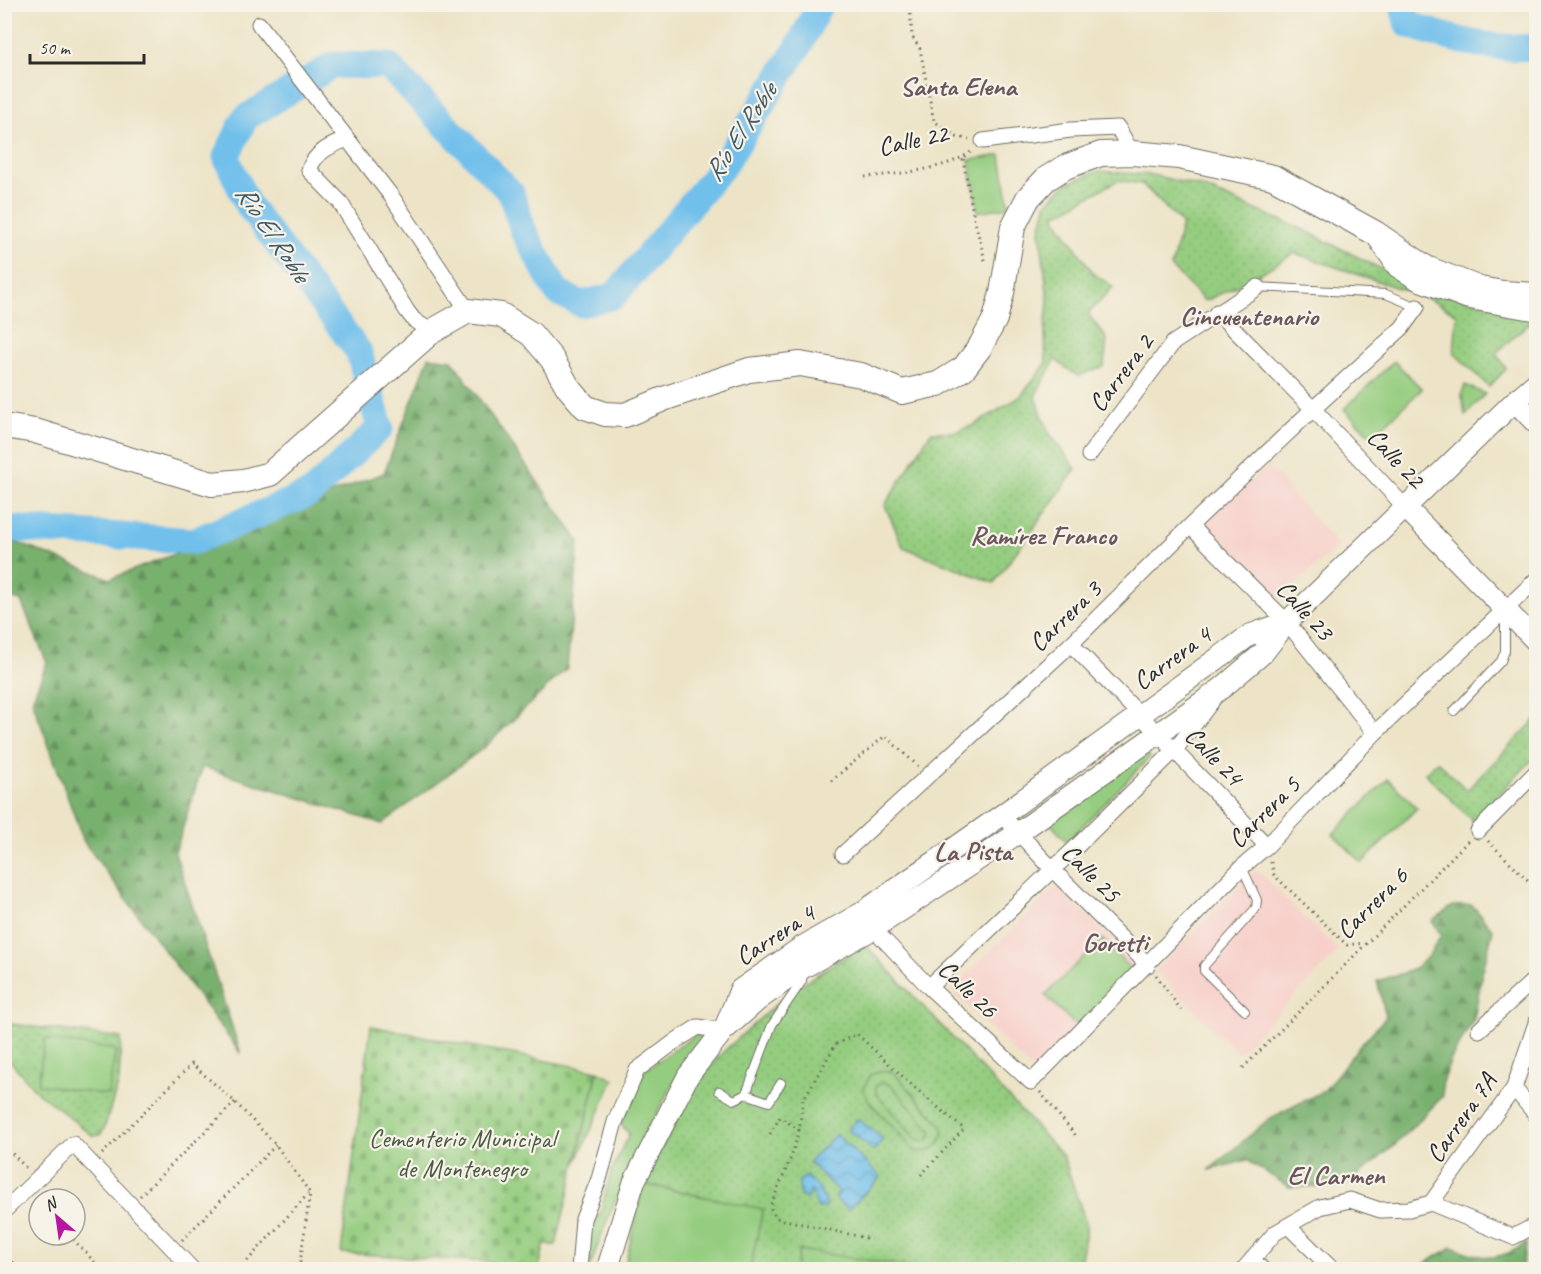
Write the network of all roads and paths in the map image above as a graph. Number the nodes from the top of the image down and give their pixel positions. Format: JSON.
{"nodes":[{"id":1,"x":910,"y":8,"type":"dead end"},
{"id":2,"x":259,"y":24,"type":"dead end"},
{"id":3,"x":347,"y":139,"type":"junction"},
{"id":4,"x":983,"y":141,"type":"junction"},
{"id":5,"x":1132,"y":153,"type":"junction"},
{"id":6,"x":963,"y":159,"type":"junction"},
{"id":7,"x":865,"y":177,"type":"dead end"},
{"id":8,"x":1375,"y":233,"type":"junction"},
{"id":9,"x":988,"y":268,"type":"dead end"},
{"id":10,"x":1258,"y":286,"type":"joint"},
{"id":11,"x":1536,"y":295,"type":"edge"},
{"id":12,"x":1417,"y":307,"type":"joint"},
{"id":13,"x":1536,"y":310,"type":"edge"},
{"id":14,"x":468,"y":311,"type":"junction"},
{"id":15,"x":1217,"y":312,"type":"junction"},
{"id":16,"x":431,"y":332,"type":"junction"},
{"id":17,"x":1536,"y":383,"type":"edge"},
{"id":18,"x":1515,"y":401,"type":"junction"},
{"id":19,"x":1313,"y":409,"type":"junction"},
{"id":20,"x":1536,"y":423,"type":"edge"},
{"id":21,"x":4,"y":426,"type":"edge"},
{"id":22,"x":1089,"y":455,"type":"dead end"},
{"id":23,"x":1406,"y":508,"type":"junction"},
{"id":24,"x":1190,"y":526,"type":"junction"},
{"id":25,"x":1536,"y":580,"type":"edge"},
{"id":26,"x":1505,"y":611,"type":"junction"},
{"id":27,"x":1287,"y":622,"type":"junction"},
{"id":28,"x":1536,"y":641,"type":"edge"},
{"id":29,"x":1071,"y":644,"type":"junction"},
{"id":30,"x":1222,"y":688,"type":"junction"},
{"id":31,"x":1454,"y":711,"type":"dead end"},
{"id":32,"x":1140,"y":715,"type":"junction"},
{"id":33,"x":1159,"y":733,"type":"junction"},
{"id":34,"x":1375,"y":733,"type":"junction"},
{"id":35,"x":1175,"y":750,"type":"junction"},
{"id":36,"x":1536,"y":772,"type":"edge"},
{"id":37,"x":928,"y":776,"type":"junction"},
{"id":38,"x":831,"y":781,"type":"dead end"},
{"id":39,"x":1002,"y":814,"type":"junction"},
{"id":40,"x":1478,"y":831,"type":"junction"},
{"id":41,"x":1018,"y":833,"type":"junction"},
{"id":42,"x":1267,"y":846,"type":"junction"},
{"id":43,"x":843,"y":854,"type":"dead end"},
{"id":44,"x":1242,"y":867,"type":"junction"},
{"id":45,"x":1053,"y":870,"type":"junction"},
{"id":46,"x":1536,"y":888,"type":"edge"},
{"id":47,"x":866,"y":921,"type":"junction"},
{"id":48,"x":1366,"y":942,"type":"junction"},
{"id":49,"x":1148,"y":964,"type":"junction"},
{"id":50,"x":804,"y":967,"type":"junction"},
{"id":51,"x":1536,"y":978,"type":"edge"},
{"id":52,"x":929,"y":987,"type":"junction"},
{"id":53,"x":1181,"y":1010,"type":"dead end"},
{"id":54,"x":1245,"y":1011,"type":"dead end"},
{"id":55,"x":1536,"y":1023,"type":"edge"},
{"id":56,"x":1479,"y":1030,"type":"dead end"},
{"id":57,"x":723,"y":1031,"type":"junction"},
{"id":58,"x":1243,"y":1068,"type":"dead end"},
{"id":59,"x":781,"y":1083,"type":"dead end"},
{"id":60,"x":1031,"y":1083,"type":"junction"},
{"id":61,"x":1514,"y":1088,"type":"junction"},
{"id":62,"x":917,"y":1090,"type":"junction"},
{"id":63,"x":719,"y":1091,"type":"dead end"},
{"id":64,"x":746,"y":1094,"type":"junction"},
{"id":65,"x":913,"y":1094,"type":"dead end"},
{"id":66,"x":235,"y":1102,"type":"junction"},
{"id":67,"x":1536,"y":1115,"type":"edge"},
{"id":68,"x":799,"y":1130,"type":"junction"},
{"id":69,"x":770,"y":1134,"type":"dead end"},
{"id":70,"x":1077,"y":1137,"type":"dead end"},
{"id":71,"x":4,"y":1144,"type":"edge"},
{"id":72,"x":276,"y":1146,"type":"junction"},
{"id":73,"x":92,"y":1164,"type":"junction"},
{"id":74,"x":921,"y":1175,"type":"dead end"},
{"id":75,"x":37,"y":1179,"type":"junction"},
{"id":76,"x":310,"y":1193,"type":"junction"},
{"id":77,"x":1431,"y":1203,"type":"junction"},
{"id":78,"x":131,"y":1205,"type":"junction"},
{"id":79,"x":4,"y":1211,"type":"edge"},
{"id":80,"x":1536,"y":1225,"type":"edge"},
{"id":81,"x":1288,"y":1226,"type":"junction"},
{"id":82,"x":871,"y":1239,"type":"dead end"},
{"id":83,"x":81,"y":1247,"type":"edge"},
{"id":84,"x":173,"y":1248,"type":"junction"},
{"id":85,"x":4,"y":1253,"type":"edge"},
{"id":86,"x":1253,"y":1266,"type":"edge"},
{"id":87,"x":21,"y":1269,"type":"edge"},
{"id":88,"x":102,"y":1269,"type":"edge"},
{"id":89,"x":193,"y":1269,"type":"edge"},
{"id":90,"x":239,"y":1269,"type":"edge"},
{"id":91,"x":298,"y":1269,"type":"edge"},
{"id":92,"x":579,"y":1269,"type":"edge"},
{"id":93,"x":607,"y":1269,"type":"edge"},
{"id":94,"x":1333,"y":1269,"type":"edge"}],
"edges":[{"from":1,"to":4,"type":"path"},
{"from":2,"to":3,"type":"street"},
{"from":3,"to":14,"type":"street"},
{"from":3,"to":16,"type":"street"},
{"from":4,"to":5,"type":"street","name":"Calle 22"},
{"from":4,"to":6,"type":"path","name":"Calle 22"},
{"from":5,"to":8,"type":"main road"},
{"from":5,"to":14,"type":"main road"},
{"from":6,"to":7,"type":"path","name":"Calle 22"},
{"from":6,"to":9,"type":"path"},
{"from":8,"to":11,"type":"main road"},
{"from":8,"to":13,"type":"main road"},
{"from":10,"to":12,"type":"lane"},
{"from":10,"to":15,"type":"street","name":"Carrera 2"},
{"from":12,"to":19,"type":"street","name":"Carrera 3"},
{"from":14,"to":16,"type":"main road"},
{"from":15,"to":19,"type":"street","name":"Calle 22"},
{"from":15,"to":22,"type":"street","name":"Carrera 2"},
{"from":16,"to":21,"type":"main road"},
{"from":17,"to":18,"type":"main road","name":"Carrera 4"},
{"from":18,"to":20,"type":"main road"},
{"from":18,"to":23,"type":"main road","name":"Carrera 4"},
{"from":19,"to":23,"type":"street","name":"Calle 22"},
{"from":19,"to":24,"type":"street","name":"Carrera 3"},
{"from":23,"to":26,"type":"main road","name":"Calle 22"},
{"from":23,"to":27,"type":"main road","name":"Carrera 4"},
{"from":24,"to":27,"type":"street","name":"Calle 23"},
{"from":24,"to":29,"type":"street","name":"Carrera 3"},
{"from":25,"to":26,"type":"street","name":"Carrera 5"},
{"from":26,"to":28,"type":"main road","name":"Calle 22"},
{"from":26,"to":31,"type":"lane"},
{"from":26,"to":34,"type":"street","name":"Carrera 5"},
{"from":27,"to":30,"type":"main road","name":"Carrera 4"},
{"from":27,"to":32,"type":"main road","name":"Carrera 4"},
{"from":27,"to":34,"type":"street","name":"Calle 23"},
{"from":29,"to":32,"type":"street","name":"Calle 24"},
{"from":29,"to":37,"type":"street","name":"Carrera 3"},
{"from":30,"to":33,"type":"main road","name":"Carrera 4"},
{"from":30,"to":35,"type":"street","name":"Carrera 4"},
{"from":32,"to":33,"type":"street","name":"Calle 24"},
{"from":32,"to":39,"type":"main road","name":"Carrera 4"},
{"from":33,"to":35,"type":"street","name":"Calle 24"},
{"from":33,"to":41,"type":"main road","name":"Carrera 4"},
{"from":34,"to":42,"type":"street","name":"Carrera 5"},
{"from":35,"to":42,"type":"street","name":"Calle 24"},
{"from":35,"to":45,"type":"street","name":"Carrera 4"},
{"from":36,"to":40,"type":"street"},
{"from":37,"to":38,"type":"path"},
{"from":37,"to":43,"type":"street","name":"Carrera 3"},
{"from":39,"to":41,"type":"street","name":"Calle 25"},
{"from":39,"to":47,"type":"main road","name":"Carrera 4"},
{"from":40,"to":46,"type":"path"},
{"from":40,"to":48,"type":"path","name":"Carrera 6"},
{"from":41,"to":45,"type":"street","name":"Calle 25"},
{"from":41,"to":47,"type":"main road","name":"Carrera 4"},
{"from":42,"to":44,"type":"street","name":"Carrera 5"},
{"from":42,"to":48,"type":"path"},
{"from":44,"to":49,"type":"street","name":"Carrera 5"},
{"from":44,"to":54,"type":"lane"},
{"from":45,"to":49,"type":"street","name":"Calle 25"},
{"from":45,"to":52,"type":"street","name":"Carrera 4"},
{"from":47,"to":50,"type":"main road","name":"Carrera 4"},
{"from":47,"to":52,"type":"street","name":"Calle 26"},
{"from":47,"to":57,"type":"main road","name":"Carrera 4"},
{"from":48,"to":58,"type":"path","name":"Carrera 6"},
{"from":49,"to":53,"type":"path"},
{"from":49,"to":60,"type":"street","name":"Carrera 5"},
{"from":50,"to":57,"type":"main road","name":"Carrera 4"},
{"from":50,"to":64,"type":"lane"},
{"from":51,"to":56,"type":"street"},
{"from":52,"to":60,"type":"street","name":"Calle 26"},
{"from":55,"to":61,"type":"street","name":"Carrera 7A"},
{"from":57,"to":92,"type":"street"},
{"from":57,"to":93,"type":"main road"},
{"from":59,"to":64,"type":"lane"},
{"from":60,"to":70,"type":"path"},
{"from":61,"to":67,"type":"street"},
{"from":61,"to":77,"type":"street","name":"Carrera 7A"},
{"from":62,"to":65,"type":"path"},
{"from":62,"to":68,"type":"path"},
{"from":62,"to":74,"type":"path"},
{"from":63,"to":64,"type":"lane"},
{"from":66,"to":72,"type":"path"},
{"from":66,"to":73,"type":"path"},
{"from":66,"to":78,"type":"path"},
{"from":68,"to":69,"type":"path"},
{"from":68,"to":82,"type":"path"},
{"from":71,"to":75,"type":"path"},
{"from":72,"to":76,"type":"path"},
{"from":72,"to":84,"type":"path"},
{"from":73,"to":75,"type":"street"},
{"from":73,"to":78,"type":"street"},
{"from":75,"to":79,"type":"street"},
{"from":76,"to":90,"type":"path"},
{"from":76,"to":91,"type":"path"},
{"from":77,"to":80,"type":"street"},
{"from":77,"to":81,"type":"street"},
{"from":78,"to":84,"type":"street"},
{"from":81,"to":86,"type":"street"},
{"from":81,"to":94,"type":"street"},
{"from":83,"to":88,"type":"path"},
{"from":84,"to":89,"type":"street"},
{"from":85,"to":87,"type":"path"}]}
